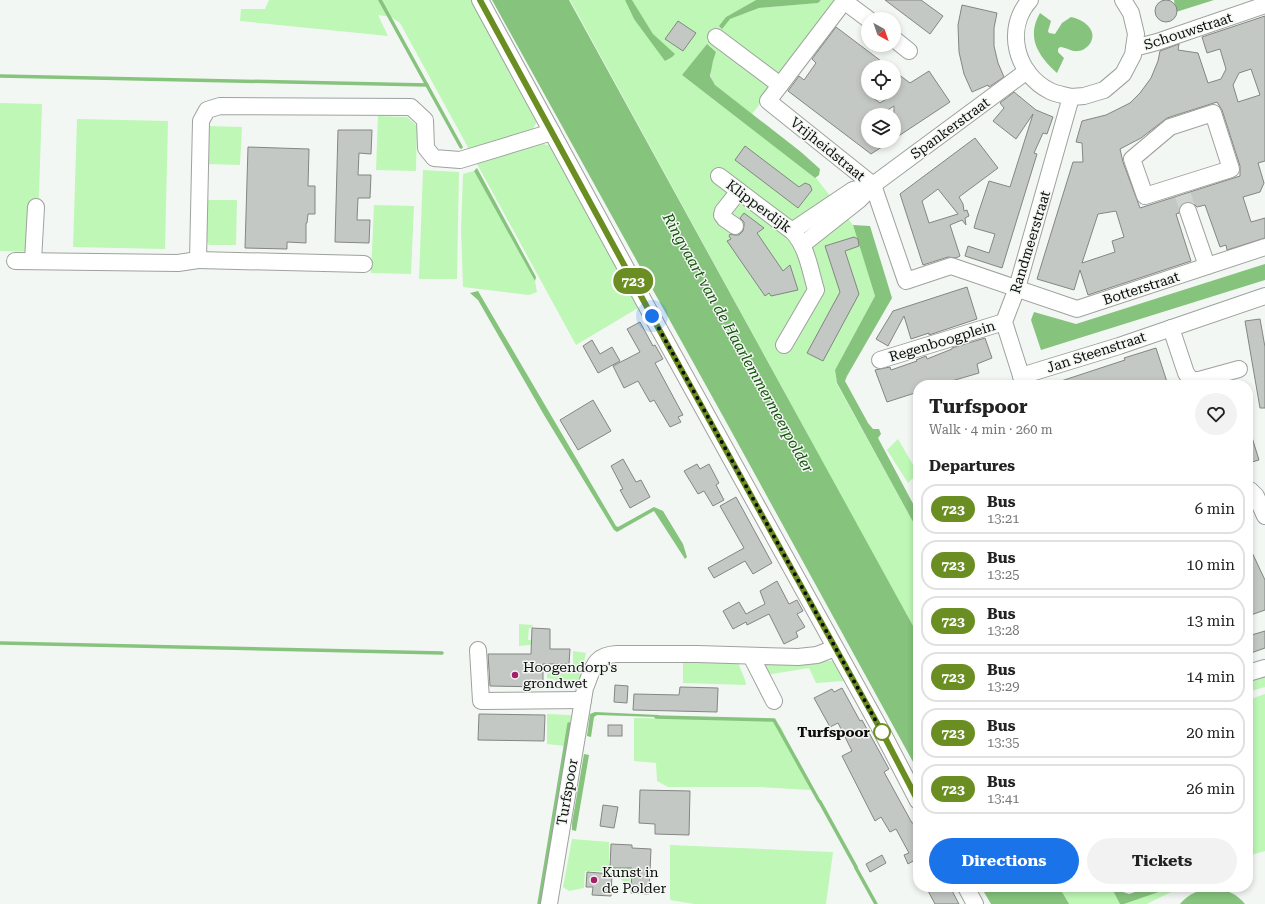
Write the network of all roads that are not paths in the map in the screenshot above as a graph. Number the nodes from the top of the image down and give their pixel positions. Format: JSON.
{"nodes":[{"id":1,"x":480,"y":0,"type":"edge"},
{"id":2,"x":844,"y":0,"type":"edge"},
{"id":3,"x":1030,"y":0,"type":"edge"},
{"id":4,"x":1123,"y":0,"type":"edge"},
{"id":5,"x":1265,"y":5,"type":"edge"},
{"id":6,"x":861,"y":13,"type":"edge"},
{"id":7,"x":716,"y":38,"type":"dead end"},
{"id":8,"x":901,"y":45,"type":"edge"},
{"id":9,"x":1134,"y":48,"type":"junction"},
{"id":10,"x":909,"y":51,"type":"dead end"},
{"id":11,"x":1027,"y":71,"type":"junction"},
{"id":12,"x":780,"y":85,"type":"junction"},
{"id":13,"x":1071,"y":97,"type":"junction"},
{"id":14,"x":552,"y":132,"type":"junction"},
{"id":15,"x":719,"y":176,"type":"dead end"},
{"id":16,"x":872,"y":185,"type":"junction"},
{"id":17,"x":1181,"y":190,"type":"joint"},
{"id":18,"x":739,"y":191,"type":"junction"},
{"id":19,"x":36,"y":206,"type":"dead end"},
{"id":20,"x":1188,"y":211,"type":"tunnel mouth"},
{"id":21,"x":735,"y":226,"type":"dead end"},
{"id":22,"x":792,"y":231,"type":"junction"},
{"id":23,"x":802,"y":245,"type":"junction"},
{"id":24,"x":1265,"y":247,"type":"edge"},
{"id":25,"x":198,"y":260,"type":"junction"},
{"id":26,"x":15,"y":261,"type":"dead end"},
{"id":27,"x":34,"y":261,"type":"junction"},
{"id":28,"x":364,"y":264,"type":"dead end"},
{"id":29,"x":1207,"y":266,"type":"junction"},
{"id":30,"x":1017,"y":288,"type":"junction"},
{"id":31,"x":1265,"y":296,"type":"edge"},
{"id":32,"x":1004,"y":322,"type":"junction"},
{"id":33,"x":1171,"y":328,"type":"junction"},
{"id":34,"x":784,"y":345,"type":"dead end"},
{"id":35,"x":880,"y":360,"type":"dead end"},
{"id":36,"x":1239,"y":369,"type":"dead end"},
{"id":37,"x":1022,"y":380,"type":"edge"},
{"id":38,"x":1025,"y":380,"type":"edge"},
{"id":39,"x":1253,"y":493,"type":"edge"},
{"id":40,"x":1265,"y":516,"type":"edge"},
{"id":41,"x":835,"y":648,"type":"junction"},
{"id":42,"x":478,"y":650,"type":"dead end"},
{"id":43,"x":751,"y":656,"type":"junction"},
{"id":44,"x":1265,"y":668,"type":"edge"},
{"id":45,"x":1253,"y":672,"type":"edge"},
{"id":46,"x":583,"y":700,"type":"junction"},
{"id":47,"x":774,"y":701,"type":"dead end"},
{"id":48,"x":913,"y":791,"type":"edge"},
{"id":49,"x":969,"y":892,"type":"edge"},
{"id":50,"x":549,"y":904,"type":"edge"},
{"id":51,"x":975,"y":904,"type":"edge"}],
"edges":[{"from":1,"to":14,"type":"street"},
{"from":2,"to":6,"type":"street"},
{"from":2,"to":12,"type":"street","name":"Vrijheidstraat"},
{"from":3,"to":11,"type":"street"},
{"from":4,"to":9,"type":"street"},
{"from":5,"to":9,"type":"street","name":"Schouwstraat"},
{"from":7,"to":12,"type":"street"},
{"from":8,"to":10,"type":"street"},
{"from":9,"to":13,"type":"street"},
{"from":11,"to":13,"type":"street"},
{"from":11,"to":16,"type":"street","name":"Spankerstraat"},
{"from":12,"to":16,"type":"street","name":"Vrijheidstraat"},
{"from":13,"to":30,"type":"street","name":"Randmeerstraat"},
{"from":14,"to":25,"type":"street"},
{"from":14,"to":41,"type":"street"},
{"from":15,"to":18,"type":"street","name":"Klipperdijk"},
{"from":16,"to":22,"type":"street","name":"Spankerstraat"},
{"from":16,"to":23,"type":"street","name":"Spankerstraat"},
{"from":16,"to":30,"type":"street","name":"Vrijheidstraat"},
{"from":17,"to":17,"type":"street"},
{"from":18,"to":21,"type":"street"},
{"from":18,"to":22,"type":"street","name":"Klipperdijk"},
{"from":19,"to":27,"type":"street"},
{"from":20,"to":29,"type":"street"},
{"from":22,"to":23,"type":"street","name":"Klipperdijk"},
{"from":23,"to":34,"type":"street","name":"Klipperdijk"},
{"from":24,"to":29,"type":"street","name":"Botterstraat"},
{"from":25,"to":27,"type":"street"},
{"from":25,"to":28,"type":"street"},
{"from":26,"to":27,"type":"street"},
{"from":29,"to":30,"type":"street","name":"Botterstraat"},
{"from":30,"to":32,"type":"street","name":"Randmeerstraat"},
{"from":31,"to":33,"type":"street","name":"Jan Steenstraat"},
{"from":32,"to":35,"type":"street","name":"Regenboogplein"},
{"from":32,"to":37,"type":"street"},
{"from":33,"to":36,"type":"street"},
{"from":33,"to":38,"type":"street","name":"Jan Steenstraat"},
{"from":39,"to":40,"type":"street"},
{"from":41,"to":43,"type":"street","name":"Turfspoor"},
{"from":41,"to":48,"type":"street"},
{"from":42,"to":46,"type":"street"},
{"from":43,"to":46,"type":"street","name":"Turfspoor"},
{"from":43,"to":47,"type":"street"},
{"from":44,"to":45,"type":"street"},
{"from":46,"to":50,"type":"street","name":"Turfspoor"},
{"from":49,"to":51,"type":"street"}]}
